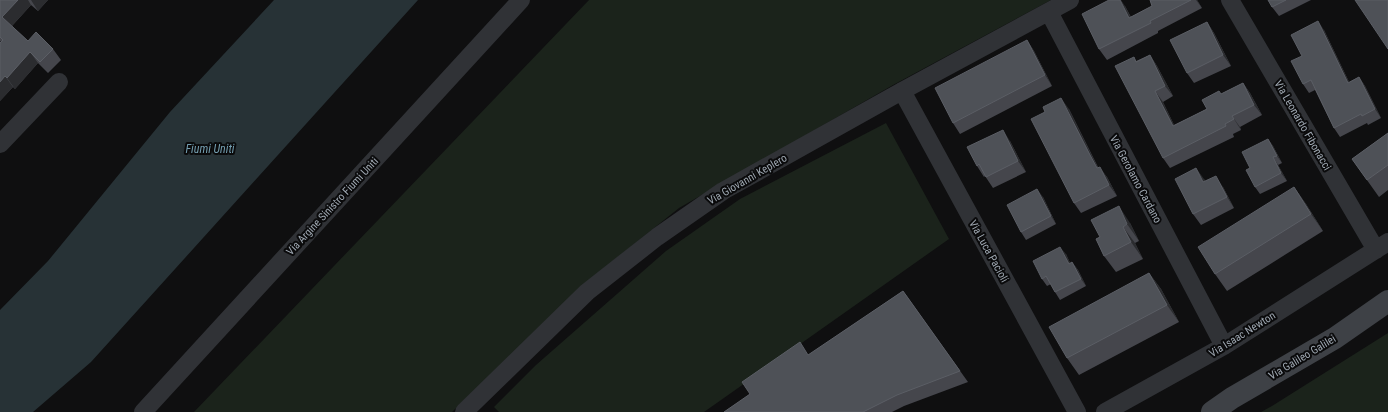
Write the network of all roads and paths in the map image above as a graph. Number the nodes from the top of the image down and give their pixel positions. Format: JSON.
{"nodes":[{"id":1,"x":521,"y":0,"type":"edge"},
{"id":2,"x":1070,"y":0,"type":"edge"},
{"id":3,"x":1230,"y":0,"type":"edge"},
{"id":4,"x":1049,"y":12,"type":"junction"},
{"id":5,"x":59,"y":82,"type":"dead end"},
{"id":6,"x":902,"y":91,"type":"junction"},
{"id":7,"x":0,"y":144,"type":"edge"},
{"id":8,"x":1382,"y":246,"type":"edge"},
{"id":9,"x":1388,"y":301,"type":"edge"},
{"id":10,"x":1224,"y":346,"type":"junction"},
{"id":11,"x":1207,"y":411,"type":"edge"},
{"id":12,"x":143,"y":412,"type":"edge"},
{"id":13,"x":464,"y":412,"type":"edge"},
{"id":14,"x":1077,"y":412,"type":"edge"},
{"id":15,"x":1105,"y":412,"type":"edge"}],
"edges":[{"from":1,"to":12,"type":"street","name":"Via Argine Sinistro Fiumi Uniti"},
{"from":2,"to":4,"type":"street","name":"Via Giovanni Keplero"},
{"from":3,"to":8,"type":"street","name":"Via Leonardo Fibonacci"},
{"from":4,"to":6,"type":"street","name":"Via Giovanni Keplero"},
{"from":4,"to":10,"type":"street","name":"Via Gerolamo Cardano"},
{"from":5,"to":7,"type":"street"},
{"from":6,"to":13,"type":"street","name":"Via Giovanni Keplero"},
{"from":6,"to":14,"type":"street","name":"Via Luca Pacioli"},
{"from":8,"to":10,"type":"street","name":"Via Isaac Newton"},
{"from":9,"to":11,"type":"main road","name":"Via Galileo Galilei"},
{"from":10,"to":15,"type":"street","name":"Via Isaac Newton"}]}
